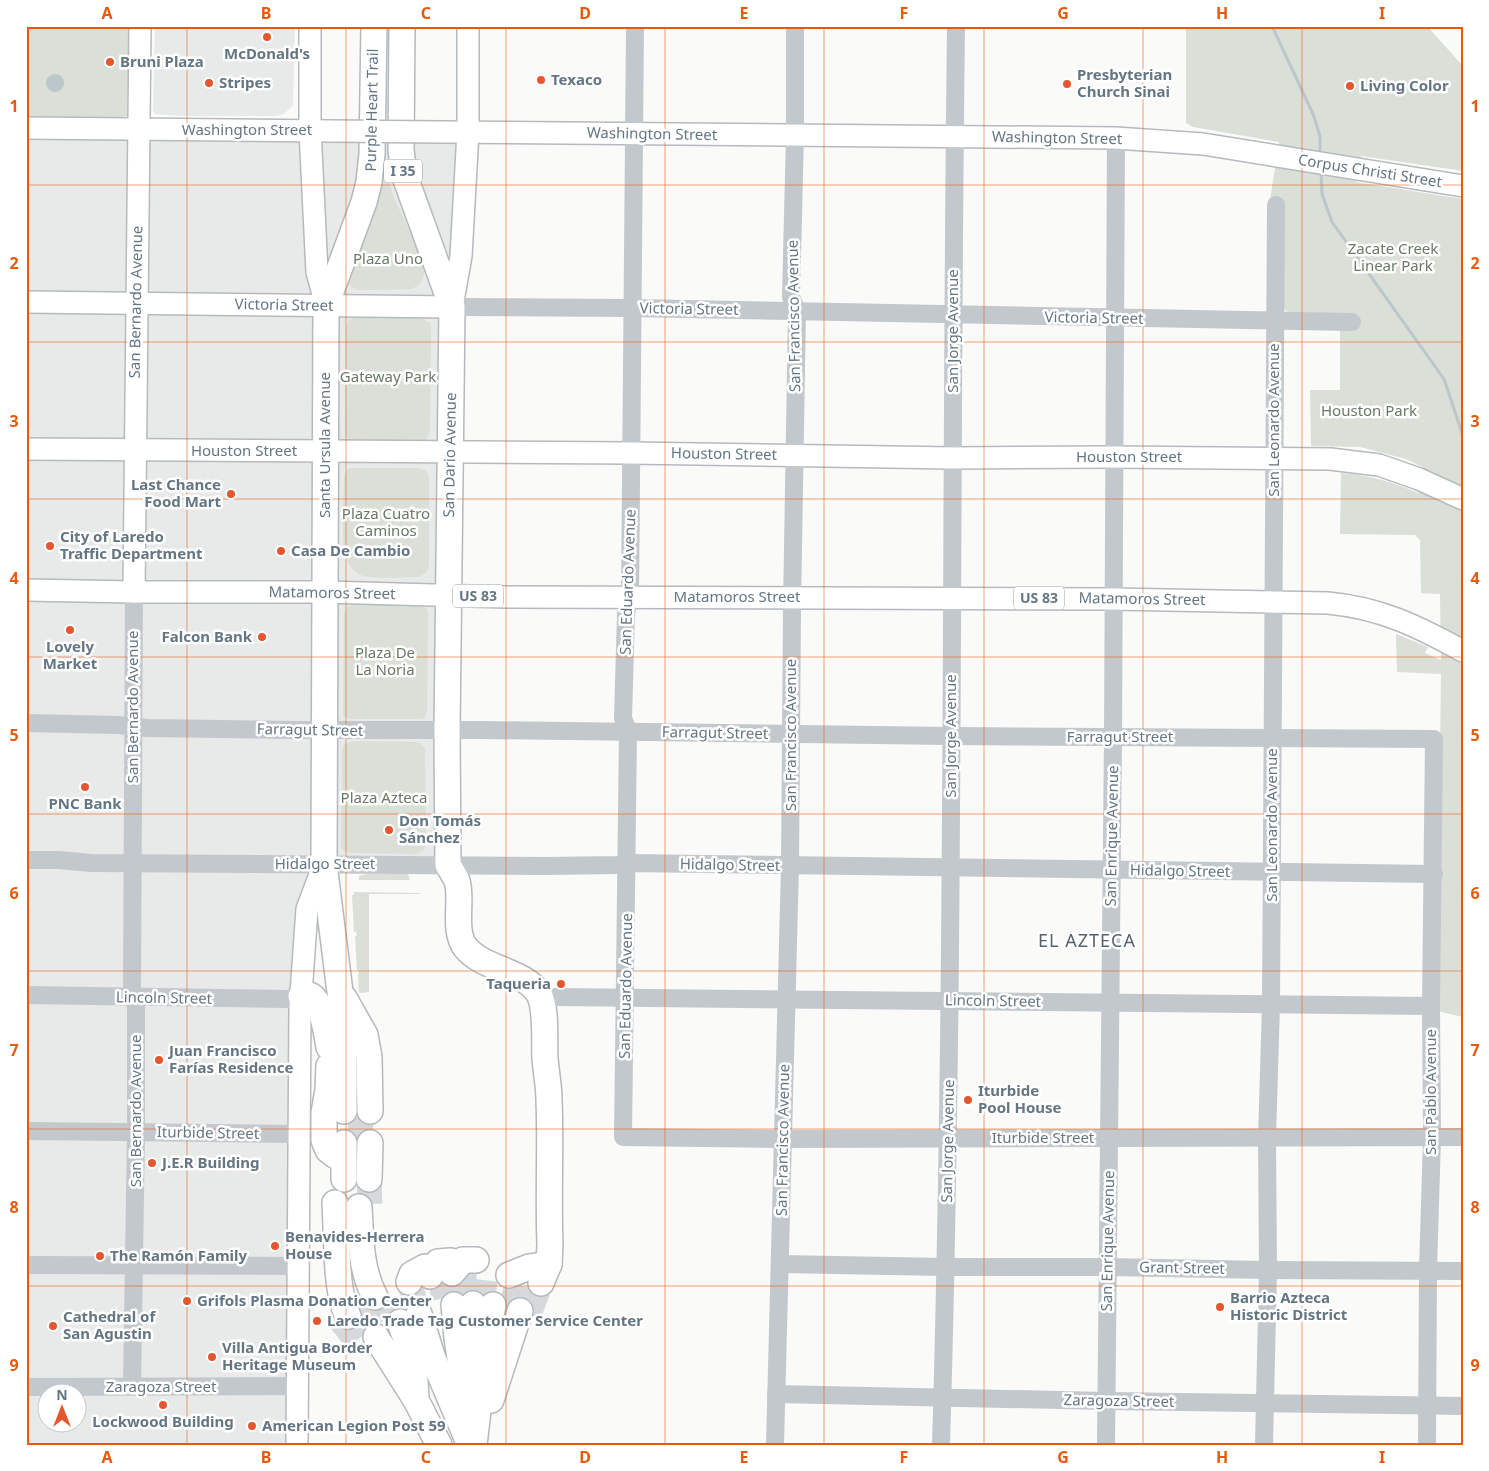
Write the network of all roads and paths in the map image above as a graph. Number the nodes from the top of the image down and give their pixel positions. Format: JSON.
{"nodes":[{"id":1,"x":140,"y":26,"type":"edge"},
{"id":2,"x":310,"y":26,"type":"edge"},
{"id":3,"x":374,"y":26,"type":"edge"},
{"id":4,"x":402,"y":26,"type":"edge"},
{"id":5,"x":468,"y":26,"type":"edge"},
{"id":6,"x":635,"y":26,"type":"edge"},
{"id":7,"x":795,"y":26,"type":"edge"},
{"id":8,"x":956,"y":26,"type":"edge"},
{"id":9,"x":26,"y":128,"type":"edge"},
{"id":10,"x":138,"y":130,"type":"junction"},
{"id":11,"x":310,"y":130,"type":"junction"},
{"id":12,"x":468,"y":132,"type":"junction"},
{"id":13,"x":635,"y":134,"type":"junction"},
{"id":14,"x":795,"y":135,"type":"junction"},
{"id":15,"x":955,"y":136,"type":"junction"},
{"id":16,"x":1116,"y":138,"type":"junction"},
{"id":17,"x":1277,"y":155,"type":"joint"},
{"id":18,"x":1463,"y":186,"type":"edge"},
{"id":19,"x":1276,"y":205,"type":"dead end"},
{"id":20,"x":26,"y":302,"type":"edge"},
{"id":21,"x":136,"y":303,"type":"junction"},
{"id":22,"x":326,"y":305,"type":"junction"},
{"id":23,"x":452,"y":307,"type":"junction"},
{"id":24,"x":632,"y":308,"type":"junction"},
{"id":25,"x":797,"y":311,"type":"junction"},
{"id":26,"x":952,"y":316,"type":"junction"},
{"id":27,"x":1115,"y":318,"type":"junction"},
{"id":28,"x":1275,"y":321,"type":"junction"},
{"id":29,"x":1352,"y":322,"type":"dead end"},
{"id":30,"x":26,"y":449,"type":"edge"},
{"id":31,"x":135,"y":451,"type":"junction"},
{"id":32,"x":325,"y":452,"type":"junction"},
{"id":33,"x":450,"y":452,"type":"junction"},
{"id":34,"x":631,"y":453,"type":"junction"},
{"id":35,"x":794,"y":455,"type":"junction"},
{"id":36,"x":1114,"y":457,"type":"junction"},
{"id":37,"x":953,"y":458,"type":"junction"},
{"id":38,"x":1274,"y":458,"type":"junction"},
{"id":39,"x":1463,"y":499,"type":"edge"},
{"id":40,"x":26,"y":590,"type":"edge"},
{"id":41,"x":134,"y":592,"type":"junction"},
{"id":42,"x":325,"y":592,"type":"junction"},
{"id":43,"x":448,"y":596,"type":"junction"},
{"id":44,"x":630,"y":597,"type":"junction"},
{"id":45,"x":792,"y":598,"type":"junction"},
{"id":46,"x":952,"y":598,"type":"junction"},
{"id":47,"x":1114,"y":599,"type":"junction"},
{"id":48,"x":1273,"y":601,"type":"junction"},
{"id":49,"x":1463,"y":651,"type":"edge"},
{"id":50,"x":26,"y":723,"type":"edge"},
{"id":51,"x":133,"y":726,"type":"junction"},
{"id":52,"x":324,"y":730,"type":"junction"},
{"id":53,"x":447,"y":731,"type":"junction"},
{"id":54,"x":628,"y":732,"type":"junction"},
{"id":55,"x":791,"y":733,"type":"junction"},
{"id":56,"x":951,"y":736,"type":"junction"},
{"id":57,"x":1113,"y":737,"type":"junction"},
{"id":58,"x":1272,"y":737,"type":"junction"},
{"id":59,"x":1434,"y":739,"type":"joint"},
{"id":60,"x":26,"y":860,"type":"edge"},
{"id":61,"x":132,"y":863,"type":"junction"},
{"id":62,"x":627,"y":863,"type":"junction"},
{"id":63,"x":324,"y":864,"type":"junction"},
{"id":64,"x":790,"y":866,"type":"junction"},
{"id":65,"x":951,"y":868,"type":"junction"},
{"id":66,"x":1112,"y":870,"type":"junction"},
{"id":67,"x":1271,"y":872,"type":"junction"},
{"id":68,"x":453,"y":873,"type":"junction"},
{"id":69,"x":1434,"y":874,"type":"junction"},
{"id":70,"x":340,"y":992,"type":"junction"},
{"id":71,"x":26,"y":995,"type":"edge"},
{"id":72,"x":301,"y":996,"type":"junction"},
{"id":73,"x":133,"y":997,"type":"junction"},
{"id":74,"x":555,"y":997,"type":"dead end"},
{"id":75,"x":626,"y":997,"type":"junction"},
{"id":76,"x":786,"y":999,"type":"junction"},
{"id":77,"x":950,"y":1000,"type":"junction"},
{"id":78,"x":1111,"y":1002,"type":"junction"},
{"id":79,"x":1270,"y":1004,"type":"junction"},
{"id":80,"x":1431,"y":1006,"type":"junction"},
{"id":81,"x":329,"y":1047,"type":"junction"},
{"id":82,"x":353,"y":1111,"type":"tunnel mouth"},
{"id":83,"x":26,"y":1131,"type":"edge"},
{"id":84,"x":136,"y":1132,"type":"junction"},
{"id":85,"x":299,"y":1134,"type":"junction"},
{"id":86,"x":624,"y":1137,"type":"joint"},
{"id":87,"x":948,"y":1138,"type":"junction"},
{"id":88,"x":1110,"y":1138,"type":"junction"},
{"id":89,"x":1267,"y":1138,"type":"junction"},
{"id":90,"x":1432,"y":1138,"type":"junction"},
{"id":91,"x":1463,"y":1138,"type":"edge"},
{"id":92,"x":783,"y":1139,"type":"junction"},
{"id":93,"x":351,"y":1160,"type":"dead end"},
{"id":94,"x":352,"y":1206,"type":"junction"},
{"id":95,"x":780,"y":1264,"type":"junction"},
{"id":96,"x":26,"y":1265,"type":"edge"},
{"id":97,"x":134,"y":1266,"type":"junction"},
{"id":98,"x":297,"y":1266,"type":"junction"},
{"id":99,"x":945,"y":1267,"type":"junction"},
{"id":100,"x":1107,"y":1267,"type":"junction"},
{"id":101,"x":1268,"y":1270,"type":"junction"},
{"id":102,"x":1428,"y":1270,"type":"junction"},
{"id":103,"x":1463,"y":1270,"type":"edge"},
{"id":104,"x":461,"y":1277,"type":"junction"},
{"id":105,"x":452,"y":1316,"type":"junction"},
{"id":106,"x":297,"y":1386,"type":"junction"},
{"id":107,"x":26,"y":1387,"type":"edge"},
{"id":108,"x":132,"y":1387,"type":"junction"},
{"id":109,"x":776,"y":1394,"type":"junction"},
{"id":110,"x":943,"y":1398,"type":"junction"},
{"id":111,"x":416,"y":1400,"type":"junction"},
{"id":112,"x":1106,"y":1401,"type":"junction"},
{"id":113,"x":1264,"y":1404,"type":"junction"},
{"id":114,"x":1427,"y":1405,"type":"junction"},
{"id":115,"x":1463,"y":1406,"type":"edge"},
{"id":116,"x":296,"y":1445,"type":"edge"},
{"id":117,"x":439,"y":1445,"type":"edge"},
{"id":118,"x":474,"y":1445,"type":"edge"},
{"id":119,"x":775,"y":1445,"type":"edge"},
{"id":120,"x":942,"y":1445,"type":"edge"},
{"id":121,"x":1106,"y":1445,"type":"edge"},
{"id":122,"x":1264,"y":1445,"type":"edge"},
{"id":123,"x":1427,"y":1445,"type":"edge"}],
"edges":[{"from":1,"to":10,"type":"main road","name":"San Bernardo Avenue"},
{"from":2,"to":11,"type":"main road","name":"Santa Ursula Avenue"},
{"from":3,"to":22,"type":"highway","name":"Purple Heart Trail","number":"I 35"},
{"from":4,"to":23,"type":"highway","name":"Purple Heart Trail","number":"I 35"},
{"from":5,"to":12,"type":"main road","name":"San Dario Avenue"},
{"from":6,"to":13,"type":"street","name":"San Eduardo Avenue"},
{"from":7,"to":14,"type":"street","name":"San Francisco Avenue"},
{"from":8,"to":15,"type":"street","name":"San Jorge Avenue"},
{"from":9,"to":10,"type":"main road","name":"Washington Street"},
{"from":10,"to":11,"type":"main road","name":"Washington Street"},
{"from":10,"to":21,"type":"main road","name":"San Bernardo Avenue"},
{"from":11,"to":12,"type":"main road","name":"Washington Street","bridge":true},
{"from":11,"to":22,"type":"main road","name":"Santa Ursula Avenue"},
{"from":12,"to":13,"type":"main road","name":"Washington Street"},
{"from":12,"to":23,"type":"main road","name":"San Dario Avenue"},
{"from":13,"to":14,"type":"main road","name":"Washington Street"},
{"from":13,"to":24,"type":"street","name":"San Eduardo Avenue"},
{"from":14,"to":15,"type":"main road","name":"Washington Street"},
{"from":14,"to":25,"type":"street","name":"San Francisco Avenue"},
{"from":15,"to":16,"type":"main road","name":"Washington Street"},
{"from":15,"to":26,"type":"street","name":"San Jorge Avenue"},
{"from":16,"to":17,"type":"main road","name":"Washington Street"},
{"from":16,"to":27,"type":"street","name":"San Enrique Avenue"},
{"from":17,"to":18,"type":"main road","name":"Corpus Christi Street"},
{"from":19,"to":28,"type":"street","name":"San Leonardo Avenue"},
{"from":20,"to":21,"type":"main road","name":"Victoria Street"},
{"from":21,"to":22,"type":"main road","name":"Victoria Street"},
{"from":21,"to":31,"type":"main road","name":"San Bernardo Avenue"},
{"from":22,"to":23,"type":"main road","name":"Victoria Street"},
{"from":22,"to":32,"type":"highway","name":"Santa Ursula Avenue"},
{"from":23,"to":24,"type":"street","name":"Victoria Street"},
{"from":23,"to":33,"type":"highway","name":"San Dario Avenue"},
{"from":24,"to":25,"type":"street","name":"Victoria Street"},
{"from":24,"to":34,"type":"street","name":"San Eduardo Avenue"},
{"from":25,"to":26,"type":"street","name":"Victoria Street"},
{"from":25,"to":35,"type":"street","name":"San Francisco Avenue"},
{"from":26,"to":27,"type":"street","name":"Victoria Street"},
{"from":26,"to":37,"type":"street","name":"San Jorge Avenue"},
{"from":27,"to":28,"type":"street","name":"Victoria Street"},
{"from":27,"to":36,"type":"street","name":"San Enrique Avenue"},
{"from":28,"to":29,"type":"street","name":"Victoria Street"},
{"from":28,"to":38,"type":"street","name":"San Leonardo Avenue"},
{"from":30,"to":31,"type":"main road","name":"Houston Street"},
{"from":31,"to":32,"type":"main road","name":"Houston Street"},
{"from":31,"to":41,"type":"main road","name":"San Bernardo Avenue"},
{"from":32,"to":33,"type":"main road","name":"Houston Street"},
{"from":32,"to":42,"type":"highway","name":"Santa Ursula Avenue"},
{"from":33,"to":34,"type":"main road","name":"Houston Street"},
{"from":33,"to":43,"type":"highway","name":"San Dario Avenue"},
{"from":34,"to":35,"type":"main road","name":"Houston Street"},
{"from":34,"to":44,"type":"street","name":"San Eduardo Avenue"},
{"from":35,"to":37,"type":"main road","name":"Houston Street"},
{"from":35,"to":45,"type":"street","name":"San Francisco Avenue"},
{"from":36,"to":37,"type":"main road","name":"Houston Street"},
{"from":36,"to":38,"type":"main road","name":"Houston Street"},
{"from":36,"to":47,"type":"street","name":"San Enrique Avenue"},
{"from":37,"to":46,"type":"street","name":"San Jorge Avenue"},
{"from":38,"to":39,"type":"main road","name":"Houston Street"},
{"from":38,"to":48,"type":"street","name":"San Leonardo Avenue"},
{"from":40,"to":41,"type":"main road","name":"Matamoros Street"},
{"from":41,"to":42,"type":"main road","name":"Matamoros Street"},
{"from":41,"to":51,"type":"street","name":"San Bernardo Avenue"},
{"from":42,"to":43,"type":"main road","name":"Matamoros Street","number":"US 83"},
{"from":42,"to":52,"type":"highway","name":"Santa Ursula Avenue"},
{"from":43,"to":44,"type":"main road","name":"Matamoros Street","number":"US 83"},
{"from":43,"to":53,"type":"highway","name":"San Dario Avenue"},
{"from":44,"to":45,"type":"main road","name":"Matamoros Street","number":"US 83"},
{"from":44,"to":54,"type":"street","name":"San Eduardo Avenue"},
{"from":45,"to":46,"type":"main road","name":"Matamoros Street","number":"US 83"},
{"from":45,"to":55,"type":"street","name":"San Francisco Avenue"},
{"from":46,"to":47,"type":"main road","name":"Matamoros Street","number":"US 83"},
{"from":46,"to":56,"type":"street","name":"San Jorge Avenue"},
{"from":47,"to":48,"type":"main road","name":"Matamoros Street","number":"US 83"},
{"from":47,"to":57,"type":"street","name":"San Enrique Avenue"},
{"from":48,"to":49,"type":"main road","name":"Matamoros Street","number":"US 83"},
{"from":48,"to":58,"type":"street","name":"San Leonardo Avenue"},
{"from":50,"to":51,"type":"street","name":"Farragut Street"},
{"from":51,"to":52,"type":"street","name":"Farragut Street"},
{"from":51,"to":61,"type":"street","name":"San Bernardo Avenue"},
{"from":52,"to":53,"type":"street","name":"Farragut Street"},
{"from":52,"to":63,"type":"highway","name":"Santa Ursula Avenue"},
{"from":53,"to":54,"type":"street","name":"Farragut Street"},
{"from":53,"to":68,"type":"highway","name":"San Dario Avenue"},
{"from":54,"to":55,"type":"street","name":"Farragut Street"},
{"from":54,"to":62,"type":"street","name":"San Eduardo Avenue"},
{"from":55,"to":56,"type":"street","name":"Farragut Street"},
{"from":55,"to":64,"type":"street","name":"San Francisco Avenue"},
{"from":56,"to":57,"type":"street","name":"Farragut Street"},
{"from":56,"to":65,"type":"street","name":"San Jorge Avenue"},
{"from":57,"to":58,"type":"street","name":"Farragut Street"},
{"from":57,"to":66,"type":"street","name":"San Enrique Avenue"},
{"from":58,"to":59,"type":"street","name":"Farragut Street"},
{"from":58,"to":67,"type":"street","name":"San Leonardo Avenue"},
{"from":59,"to":69,"type":"street","name":"San Pablo Avenue"},
{"from":60,"to":61,"type":"street","name":"Hidalgo Street"},
{"from":61,"to":63,"type":"street","name":"Hidalgo Street"},
{"from":61,"to":73,"type":"street","name":"San Bernardo Avenue"},
{"from":62,"to":64,"type":"street","name":"Hidalgo Street"},
{"from":62,"to":68,"type":"street","name":"Hidalgo Street"},
{"from":62,"to":75,"type":"street","name":"San Eduardo Avenue"},
{"from":63,"to":68,"type":"street","name":"Hidalgo Street"},
{"from":63,"to":70,"type":"highway","name":"Santa Ursula Avenue"},
{"from":63,"to":72,"type":"main road","name":"Santa Ursula Avenue"},
{"from":64,"to":65,"type":"street","name":"Hidalgo Street"},
{"from":64,"to":76,"type":"street","name":"San Francisco Avenue"},
{"from":65,"to":66,"type":"street","name":"Hidalgo Street"},
{"from":65,"to":77,"type":"street","name":"San Jorge Avenue"},
{"from":66,"to":67,"type":"street","name":"Hidalgo Street"},
{"from":66,"to":78,"type":"street","name":"San Enrique Avenue"},
{"from":67,"to":69,"type":"street","name":"Hidalgo Street"},
{"from":67,"to":79,"type":"street","name":"San Leonardo Avenue"},
{"from":68,"to":104,"type":"highway","name":"San Dario Avenue"},
{"from":69,"to":80,"type":"street","name":"San Pablo Avenue"},
{"from":70,"to":81,"type":"highway"},
{"from":70,"to":82,"type":"highway","name":"Santa Ursula Avenue"},
{"from":71,"to":73,"type":"street","name":"Lincoln Street"},
{"from":72,"to":73,"type":"street","name":"Lincoln Street"},
{"from":72,"to":81,"type":"highway"},
{"from":72,"to":85,"type":"main road","name":"Santa Ursula Avenue"},
{"from":73,"to":84,"type":"street","name":"San Bernardo Avenue"},
{"from":74,"to":75,"type":"street","name":"Lincoln Street"},
{"from":75,"to":76,"type":"street","name":"Lincoln Street"},
{"from":75,"to":86,"type":"street","name":"San Eduardo Avenue"},
{"from":76,"to":77,"type":"street","name":"Lincoln Street"},
{"from":76,"to":92,"type":"street","name":"San Francisco Avenue"},
{"from":77,"to":78,"type":"street","name":"Lincoln Street"},
{"from":77,"to":87,"type":"street","name":"San Jorge Avenue"},
{"from":78,"to":79,"type":"street","name":"Lincoln Street"},
{"from":78,"to":88,"type":"street","name":"San Enrique Avenue"},
{"from":79,"to":80,"type":"street","name":"Lincoln Street"},
{"from":79,"to":89,"type":"street","name":"San Leonardo Avenue"},
{"from":80,"to":90,"type":"street","name":"San Pablo Avenue"},
{"from":81,"to":93,"type":"highway"},
{"from":83,"to":84,"type":"street","name":"Iturbide Street"},
{"from":84,"to":85,"type":"street","name":"Iturbide Street"},
{"from":84,"to":97,"type":"street","name":"San Bernardo Avenue"},
{"from":85,"to":98,"type":"main road","name":"Santa Ursula Avenue"},
{"from":86,"to":92,"type":"street","name":"Iturbide Street"},
{"from":87,"to":88,"type":"street","name":"Iturbide Street"},
{"from":87,"to":92,"type":"street","name":"Iturbide Street"},
{"from":87,"to":99,"type":"street","name":"San Jorge Avenue"},
{"from":88,"to":89,"type":"street","name":"Iturbide Street"},
{"from":88,"to":100,"type":"street","name":"San Enrique Avenue"},
{"from":89,"to":90,"type":"street","name":"Iturbide Street"},
{"from":89,"to":101,"type":"street","name":"San Leonardo Avenue"},
{"from":90,"to":91,"type":"street","name":"Iturbide Street"},
{"from":90,"to":102,"type":"street","name":"San Pablo Avenue"},
{"from":92,"to":95,"type":"street","name":"San Francisco Avenue"},
{"from":94,"to":104,"type":"highway"},
{"from":94,"to":104,"type":"highway"},
{"from":94,"to":104,"type":"highway"},
{"from":95,"to":99,"type":"street","name":"Grant Street"},
{"from":95,"to":109,"type":"street","name":"San Francisco Avenue"},
{"from":96,"to":97,"type":"street"},
{"from":97,"to":98,"type":"street"},
{"from":97,"to":108,"type":"street","name":"San Bernardo Avenue"},
{"from":98,"to":106,"type":"main road","name":"Santa Ursula Avenue"},
{"from":99,"to":100,"type":"street","name":"Grant Street"},
{"from":99,"to":110,"type":"street","name":"San Jorge Avenue"},
{"from":100,"to":101,"type":"street","name":"Grant Street"},
{"from":100,"to":112,"type":"street","name":"San Enrique Avenue"},
{"from":101,"to":102,"type":"street","name":"Grant Street"},
{"from":101,"to":113,"type":"street","name":"San Leonardo Avenue"},
{"from":102,"to":103,"type":"street","name":"Grant Street"},
{"from":102,"to":114,"type":"street","name":"San Pablo Avenue"},
{"from":105,"to":111,"type":"highway"},
{"from":105,"to":111,"type":"highway"},
{"from":105,"to":118,"type":"highway"},
{"from":105,"to":118,"type":"highway"},
{"from":105,"to":118,"type":"highway"},
{"from":105,"to":118,"type":"highway"},
{"from":106,"to":108,"type":"street","name":"Zaragoza Street"},
{"from":106,"to":116,"type":"main road","name":"Santa Ursula Avenue"},
{"from":107,"to":108,"type":"street","name":"Zaragoza Street"},
{"from":109,"to":110,"type":"street","name":"Zaragoza Street"},
{"from":109,"to":119,"type":"street","name":"San Francisco Avenue"},
{"from":110,"to":112,"type":"street","name":"Zaragoza Street"},
{"from":110,"to":120,"type":"street","name":"San Jorge Avenue"},
{"from":111,"to":117,"type":"highway"},
{"from":112,"to":113,"type":"street","name":"Zaragoza Street"},
{"from":112,"to":121,"type":"street","name":"San Enrique Avenue"},
{"from":113,"to":114,"type":"street","name":"Zaragoza Street"},
{"from":113,"to":122,"type":"street","name":"San Leonardo Avenue"},
{"from":114,"to":115,"type":"street","name":"Zaragoza Street"},
{"from":114,"to":123,"type":"street","name":"San Pablo Avenue"}]}
